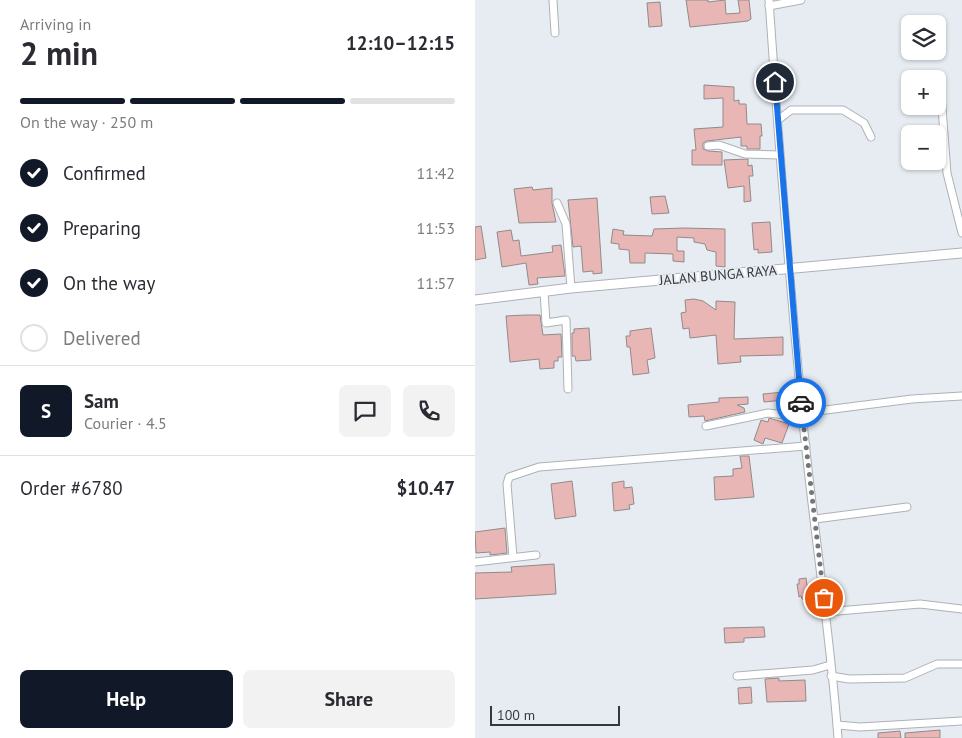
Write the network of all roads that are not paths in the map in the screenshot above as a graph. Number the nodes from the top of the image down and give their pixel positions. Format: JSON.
{"nodes":[{"id":1,"x":553,"y":0,"type":"edge"},
{"id":2,"x":801,"y":0,"type":"edge"},
{"id":3,"x":769,"y":3,"type":"edge"},
{"id":4,"x":555,"y":33,"type":"dead end"},
{"id":5,"x":943,"y":115,"type":"edge"},
{"id":6,"x":778,"y":120,"type":"junction"},
{"id":7,"x":871,"y":137,"type":"dead end"},
{"id":8,"x":708,"y":146,"type":"dead end"},
{"id":9,"x":779,"y":155,"type":"junction"},
{"id":10,"x":557,"y":204,"type":"dead end"},
{"id":11,"x":962,"y":233,"type":"edge"},
{"id":12,"x":962,"y":253,"type":"edge"},
{"id":13,"x":791,"y":268,"type":"junction"},
{"id":14,"x":571,"y":288,"type":"junction"},
{"id":15,"x":544,"y":291,"type":"junction"},
{"id":16,"x":475,"y":300,"type":"edge"},
{"id":17,"x":568,"y":389,"type":"dead end"},
{"id":18,"x":962,"y":396,"type":"edge"},
{"id":19,"x":802,"y":415,"type":"junction"},
{"id":20,"x":706,"y":426,"type":"dead end"},
{"id":21,"x":806,"y":446,"type":"junction"},
{"id":22,"x":907,"y":507,"type":"dead end"},
{"id":23,"x":815,"y":519,"type":"junction"},
{"id":24,"x":536,"y":555,"type":"dead end"},
{"id":25,"x":513,"y":557,"type":"junction"},
{"id":26,"x":475,"y":562,"type":"edge"},
{"id":27,"x":962,"y":609,"type":"edge"},
{"id":28,"x":826,"y":612,"type":"junction"},
{"id":29,"x":962,"y":664,"type":"edge"},
{"id":30,"x":830,"y":665,"type":"junction"},
{"id":31,"x":737,"y":676,"type":"dead end"},
{"id":32,"x":831,"y":676,"type":"junction"},
{"id":33,"x":962,"y":721,"type":"edge"},
{"id":34,"x":837,"y":725,"type":"junction"},
{"id":35,"x":838,"y":738,"type":"edge"}],
"edges":[{"from":1,"to":4,"type":"street"},
{"from":2,"to":3,"type":"street"},
{"from":3,"to":6,"type":"street"},
{"from":5,"to":11,"type":"street"},
{"from":6,"to":7,"type":"street"},
{"from":6,"to":9,"type":"street"},
{"from":8,"to":9,"type":"street"},
{"from":9,"to":13,"type":"street"},
{"from":10,"to":14,"type":"street"},
{"from":12,"to":13,"type":"street","name":"JALAN BUNGA RAYA"},
{"from":13,"to":14,"type":"street","name":"JALAN BUNGA RAYA"},
{"from":13,"to":19,"type":"street"},
{"from":14,"to":15,"type":"street","name":"JALAN BUNGA RAYA"},
{"from":15,"to":16,"type":"street","name":"JALAN BUNGA RAYA"},
{"from":15,"to":17,"type":"street"},
{"from":18,"to":19,"type":"street"},
{"from":19,"to":20,"type":"street"},
{"from":19,"to":21,"type":"street"},
{"from":21,"to":23,"type":"street"},
{"from":21,"to":25,"type":"street"},
{"from":22,"to":23,"type":"street"},
{"from":23,"to":28,"type":"street"},
{"from":24,"to":25,"type":"street"},
{"from":25,"to":26,"type":"street"},
{"from":27,"to":28,"type":"street"},
{"from":28,"to":30,"type":"street"},
{"from":29,"to":32,"type":"street"},
{"from":30,"to":31,"type":"street"},
{"from":30,"to":32,"type":"street"},
{"from":32,"to":34,"type":"street"},
{"from":33,"to":34,"type":"street"},
{"from":34,"to":35,"type":"street"}]}
